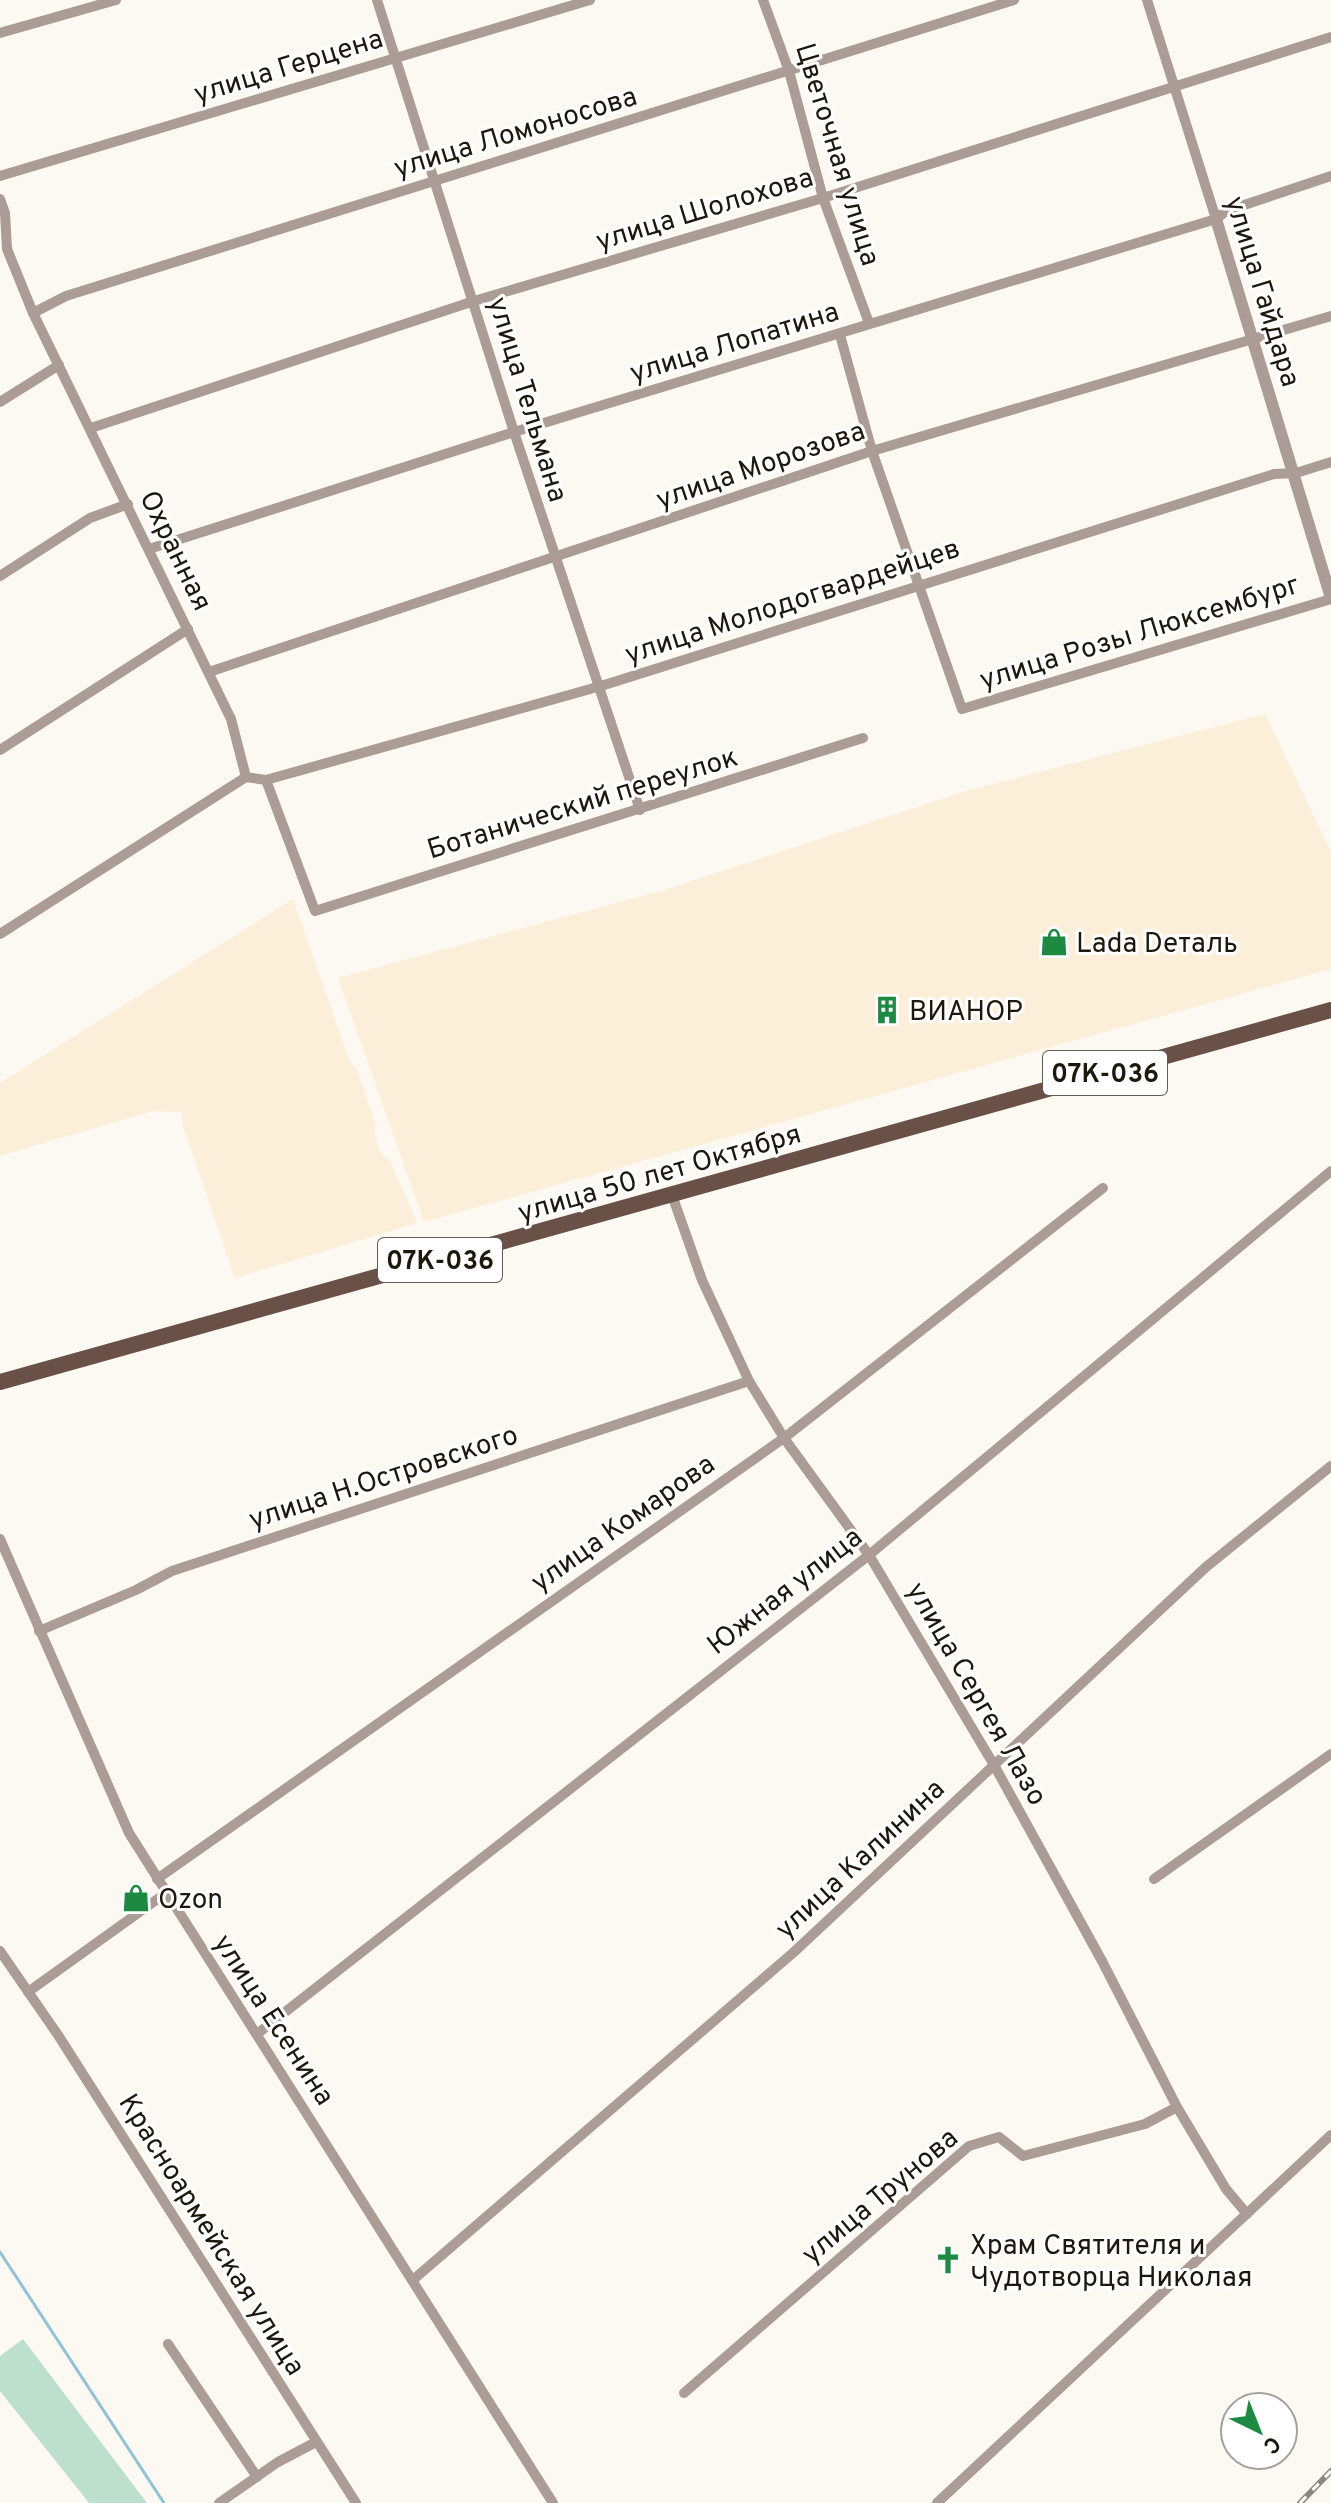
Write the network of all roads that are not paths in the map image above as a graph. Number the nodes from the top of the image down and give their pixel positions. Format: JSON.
{"nodes":[{"id":1,"x":116,"y":0,"type":"edge"},
{"id":2,"x":377,"y":0,"type":"edge"},
{"id":3,"x":590,"y":0,"type":"edge"},
{"id":4,"x":763,"y":0,"type":"edge"},
{"id":5,"x":1014,"y":0,"type":"edge"},
{"id":6,"x":1147,"y":0,"type":"edge"},
{"id":7,"x":0,"y":33,"type":"edge"},
{"id":8,"x":1331,"y":37,"type":"edge"},
{"id":9,"x":394,"y":58,"type":"junction"},
{"id":10,"x":789,"y":71,"type":"junction"},
{"id":11,"x":1176,"y":88,"type":"junction"},
{"id":12,"x":0,"y":176,"type":"edge"},
{"id":13,"x":1331,"y":176,"type":"edge"},
{"id":14,"x":436,"y":181,"type":"junction"},
{"id":15,"x":823,"y":198,"type":"junction"},
{"id":16,"x":0,"y":199,"type":"edge"},
{"id":17,"x":1216,"y":219,"type":"junction"},
{"id":18,"x":3,"y":250,"type":"edge"},
{"id":19,"x":474,"y":301,"type":"junction"},
{"id":20,"x":33,"y":313,"type":"junction"},
{"id":21,"x":1331,"y":316,"type":"edge"},
{"id":22,"x":869,"y":323,"type":"junction"},
{"id":23,"x":840,"y":335,"type":"junction"},
{"id":24,"x":1252,"y":342,"type":"junction"},
{"id":25,"x":59,"y":365,"type":"junction"},
{"id":26,"x":0,"y":402,"type":"edge"},
{"id":27,"x":91,"y":428,"type":"junction"},
{"id":28,"x":514,"y":432,"type":"junction"},
{"id":29,"x":872,"y":451,"type":"junction"},
{"id":30,"x":1331,"y":462,"type":"edge"},
{"id":31,"x":1296,"y":473,"type":"junction"},
{"id":32,"x":128,"y":504,"type":"junction"},
{"id":33,"x":149,"y":549,"type":"junction"},
{"id":34,"x":555,"y":559,"type":"junction"},
{"id":35,"x":0,"y":576,"type":"edge"},
{"id":36,"x":917,"y":586,"type":"junction"},
{"id":37,"x":1331,"y":598,"type":"edge"},
{"id":38,"x":188,"y":629,"type":"junction"},
{"id":39,"x":209,"y":672,"type":"junction"},
{"id":40,"x":601,"y":686,"type":"junction"},
{"id":41,"x":863,"y":738,"type":"dead end"},
{"id":42,"x":0,"y":750,"type":"edge"},
{"id":43,"x":246,"y":777,"type":"junction"},
{"id":44,"x":266,"y":780,"type":"junction"},
{"id":45,"x":640,"y":810,"type":"junction"},
{"id":46,"x":0,"y":934,"type":"edge"},
{"id":47,"x":1331,"y":1010,"type":"edge"},
{"id":48,"x":1331,"y":1171,"type":"edge"},
{"id":49,"x":1103,"y":1188,"type":"dead end"},
{"id":50,"x":672,"y":1195,"type":"junction"},
{"id":51,"x":749,"y":1381,"type":"junction"},
{"id":52,"x":0,"y":1382,"type":"edge"},
{"id":53,"x":784,"y":1438,"type":"junction"},
{"id":54,"x":1331,"y":1466,"type":"edge"},
{"id":55,"x":0,"y":1539,"type":"edge"},
{"id":56,"x":869,"y":1555,"type":"junction"},
{"id":57,"x":39,"y":1631,"type":"junction"},
{"id":58,"x":1331,"y":1754,"type":"edge"},
{"id":59,"x":994,"y":1765,"type":"junction"},
{"id":60,"x":157,"y":1879,"type":"junction"},
{"id":61,"x":1154,"y":1879,"type":"dead end"},
{"id":62,"x":166,"y":1893,"type":"junction"},
{"id":63,"x":0,"y":1951,"type":"edge"},
{"id":64,"x":28,"y":1992,"type":"junction"},
{"id":65,"x":257,"y":2034,"type":"junction"},
{"id":66,"x":1177,"y":2107,"type":"junction"},
{"id":67,"x":1331,"y":2135,"type":"edge"},
{"id":68,"x":1247,"y":2214,"type":"junction"},
{"id":69,"x":414,"y":2279,"type":"junction"},
{"id":70,"x":168,"y":2344,"type":"dead end"},
{"id":71,"x":684,"y":2393,"type":"dead end"},
{"id":72,"x":316,"y":2442,"type":"junction"},
{"id":73,"x":257,"y":2477,"type":"junction"},
{"id":74,"x":219,"y":2503,"type":"edge"},
{"id":75,"x":356,"y":2503,"type":"edge"},
{"id":76,"x":553,"y":2503,"type":"edge"},
{"id":77,"x":937,"y":2503,"type":"edge"}],
"edges":[{"from":1,"to":7,"type":"street"},
{"from":2,"to":9,"type":"street","name":"улица Тельмана"},
{"from":3,"to":9,"type":"street","name":"улица Герцена"},
{"from":4,"to":10,"type":"street","name":"Цветочная улица"},
{"from":5,"to":10,"type":"street","name":"улица Ломоносова"},
{"from":6,"to":11,"type":"street","name":"улица Гайдара"},
{"from":8,"to":11,"type":"street","name":"улица Шолохова"},
{"from":9,"to":12,"type":"street","name":"улица Герцена"},
{"from":9,"to":14,"type":"street","name":"улица Тельмана"},
{"from":10,"to":14,"type":"street","name":"улица Ломоносова"},
{"from":10,"to":15,"type":"street","name":"Цветочная улица"},
{"from":11,"to":15,"type":"street","name":"улица Шолохова"},
{"from":11,"to":17,"type":"street","name":"улица Гайдара"},
{"from":13,"to":17,"type":"street","name":"улица Лопатина"},
{"from":14,"to":19,"type":"street","name":"улица Тельмана"},
{"from":14,"to":20,"type":"street","name":"улица Ломоносова"},
{"from":15,"to":19,"type":"street","name":"улица Шолохова"},
{"from":15,"to":22,"type":"street","name":"Цветочная улица"},
{"from":16,"to":18,"type":"street","name":"Охранная"},
{"from":17,"to":22,"type":"street","name":"улица Лопатина"},
{"from":17,"to":24,"type":"street","name":"улица Гайдара"},
{"from":18,"to":20,"type":"street","name":"Охранная"},
{"from":19,"to":27,"type":"street","name":"улица Шолохова"},
{"from":19,"to":28,"type":"street","name":"улица Тельмана"},
{"from":20,"to":25,"type":"street","name":"Охранная"},
{"from":21,"to":24,"type":"street","name":"улица Морозова"},
{"from":22,"to":23,"type":"street","name":"улица Лопатина"},
{"from":23,"to":28,"type":"street","name":"улица Лопатина"},
{"from":23,"to":29,"type":"street"},
{"from":24,"to":29,"type":"street","name":"улица Морозова"},
{"from":24,"to":31,"type":"street","name":"улица Гайдара"},
{"from":25,"to":26,"type":"street"},
{"from":25,"to":27,"type":"street","name":"Охранная"},
{"from":27,"to":32,"type":"street","name":"Охранная"},
{"from":28,"to":33,"type":"street","name":"улица Лопатина"},
{"from":28,"to":34,"type":"street","name":"улица Тельмана"},
{"from":29,"to":34,"type":"street","name":"улица Морозова"},
{"from":29,"to":36,"type":"street"},
{"from":30,"to":31,"type":"street","name":"улица Молодогвардейцев"},
{"from":31,"to":36,"type":"street","name":"улица Молодогвардейцев"},
{"from":31,"to":37,"type":"street","name":"улица Гайдара"},
{"from":32,"to":33,"type":"street","name":"Охранная"},
{"from":32,"to":35,"type":"street"},
{"from":33,"to":38,"type":"street","name":"Охранная"},
{"from":34,"to":39,"type":"street","name":"улица Морозова"},
{"from":34,"to":40,"type":"street","name":"улица Тельмана"},
{"from":36,"to":37,"type":"street","name":"улица Розы Люксембург"},
{"from":36,"to":40,"type":"street","name":"улица Молодогвардейцев"},
{"from":38,"to":39,"type":"street","name":"Охранная"},
{"from":38,"to":42,"type":"street"},
{"from":39,"to":43,"type":"street","name":"Охранная"},
{"from":40,"to":44,"type":"street","name":"улица Молодогвардейцев"},
{"from":40,"to":45,"type":"street","name":"улица Тельмана"},
{"from":41,"to":45,"type":"street","name":"Ботанический переулок"},
{"from":43,"to":44,"type":"street"},
{"from":43,"to":46,"type":"street"},
{"from":44,"to":45,"type":"street","name":"Ботанический переулок"},
{"from":47,"to":50,"type":"main road","name":"улица 50 лет Октября","number":"07К-036"},
{"from":48,"to":56,"type":"street","name":"Южная улица"},
{"from":49,"to":53,"type":"street","name":"улица Комарова"},
{"from":50,"to":51,"type":"street","name":"улица Сергея Лазо"},
{"from":50,"to":52,"type":"main road","name":"улица 50 лет Октября","number":"07К-036"},
{"from":51,"to":53,"type":"street","name":"улица Сергея Лазо"},
{"from":51,"to":57,"type":"street","name":"улица Н.Островского"},
{"from":53,"to":56,"type":"street","name":"улица Сергея Лазо"},
{"from":53,"to":60,"type":"street","name":"улица Комарова"},
{"from":54,"to":59,"type":"street","name":"улица Калинина"},
{"from":55,"to":57,"type":"street","name":"улица Есенина"},
{"from":56,"to":59,"type":"street","name":"улица Сергея Лазо"},
{"from":56,"to":65,"type":"street","name":"Южная улица"},
{"from":57,"to":60,"type":"street","name":"улица Есенина"},
{"from":58,"to":61,"type":"street"},
{"from":59,"to":66,"type":"street","name":"улица Сергея Лазо"},
{"from":59,"to":69,"type":"street","name":"улица Калинина"},
{"from":60,"to":62,"type":"street","name":"улица Есенина"},
{"from":62,"to":64,"type":"street"},
{"from":62,"to":65,"type":"street","name":"улица Есенина"},
{"from":63,"to":64,"type":"street","name":"Красноармейская улица"},
{"from":64,"to":72,"type":"street","name":"Красноармейская улица"},
{"from":65,"to":69,"type":"street","name":"улица Есенина"},
{"from":66,"to":68,"type":"street","name":"улица Сергея Лазо"},
{"from":66,"to":71,"type":"street","name":"улица Трунова"},
{"from":67,"to":68,"type":"street"},
{"from":68,"to":77,"type":"street"},
{"from":69,"to":76,"type":"street","name":"улица Есенина"},
{"from":70,"to":73,"type":"street"},
{"from":72,"to":73,"type":"street"},
{"from":72,"to":75,"type":"street","name":"Красноармейская улица"},
{"from":73,"to":74,"type":"street"}]}
